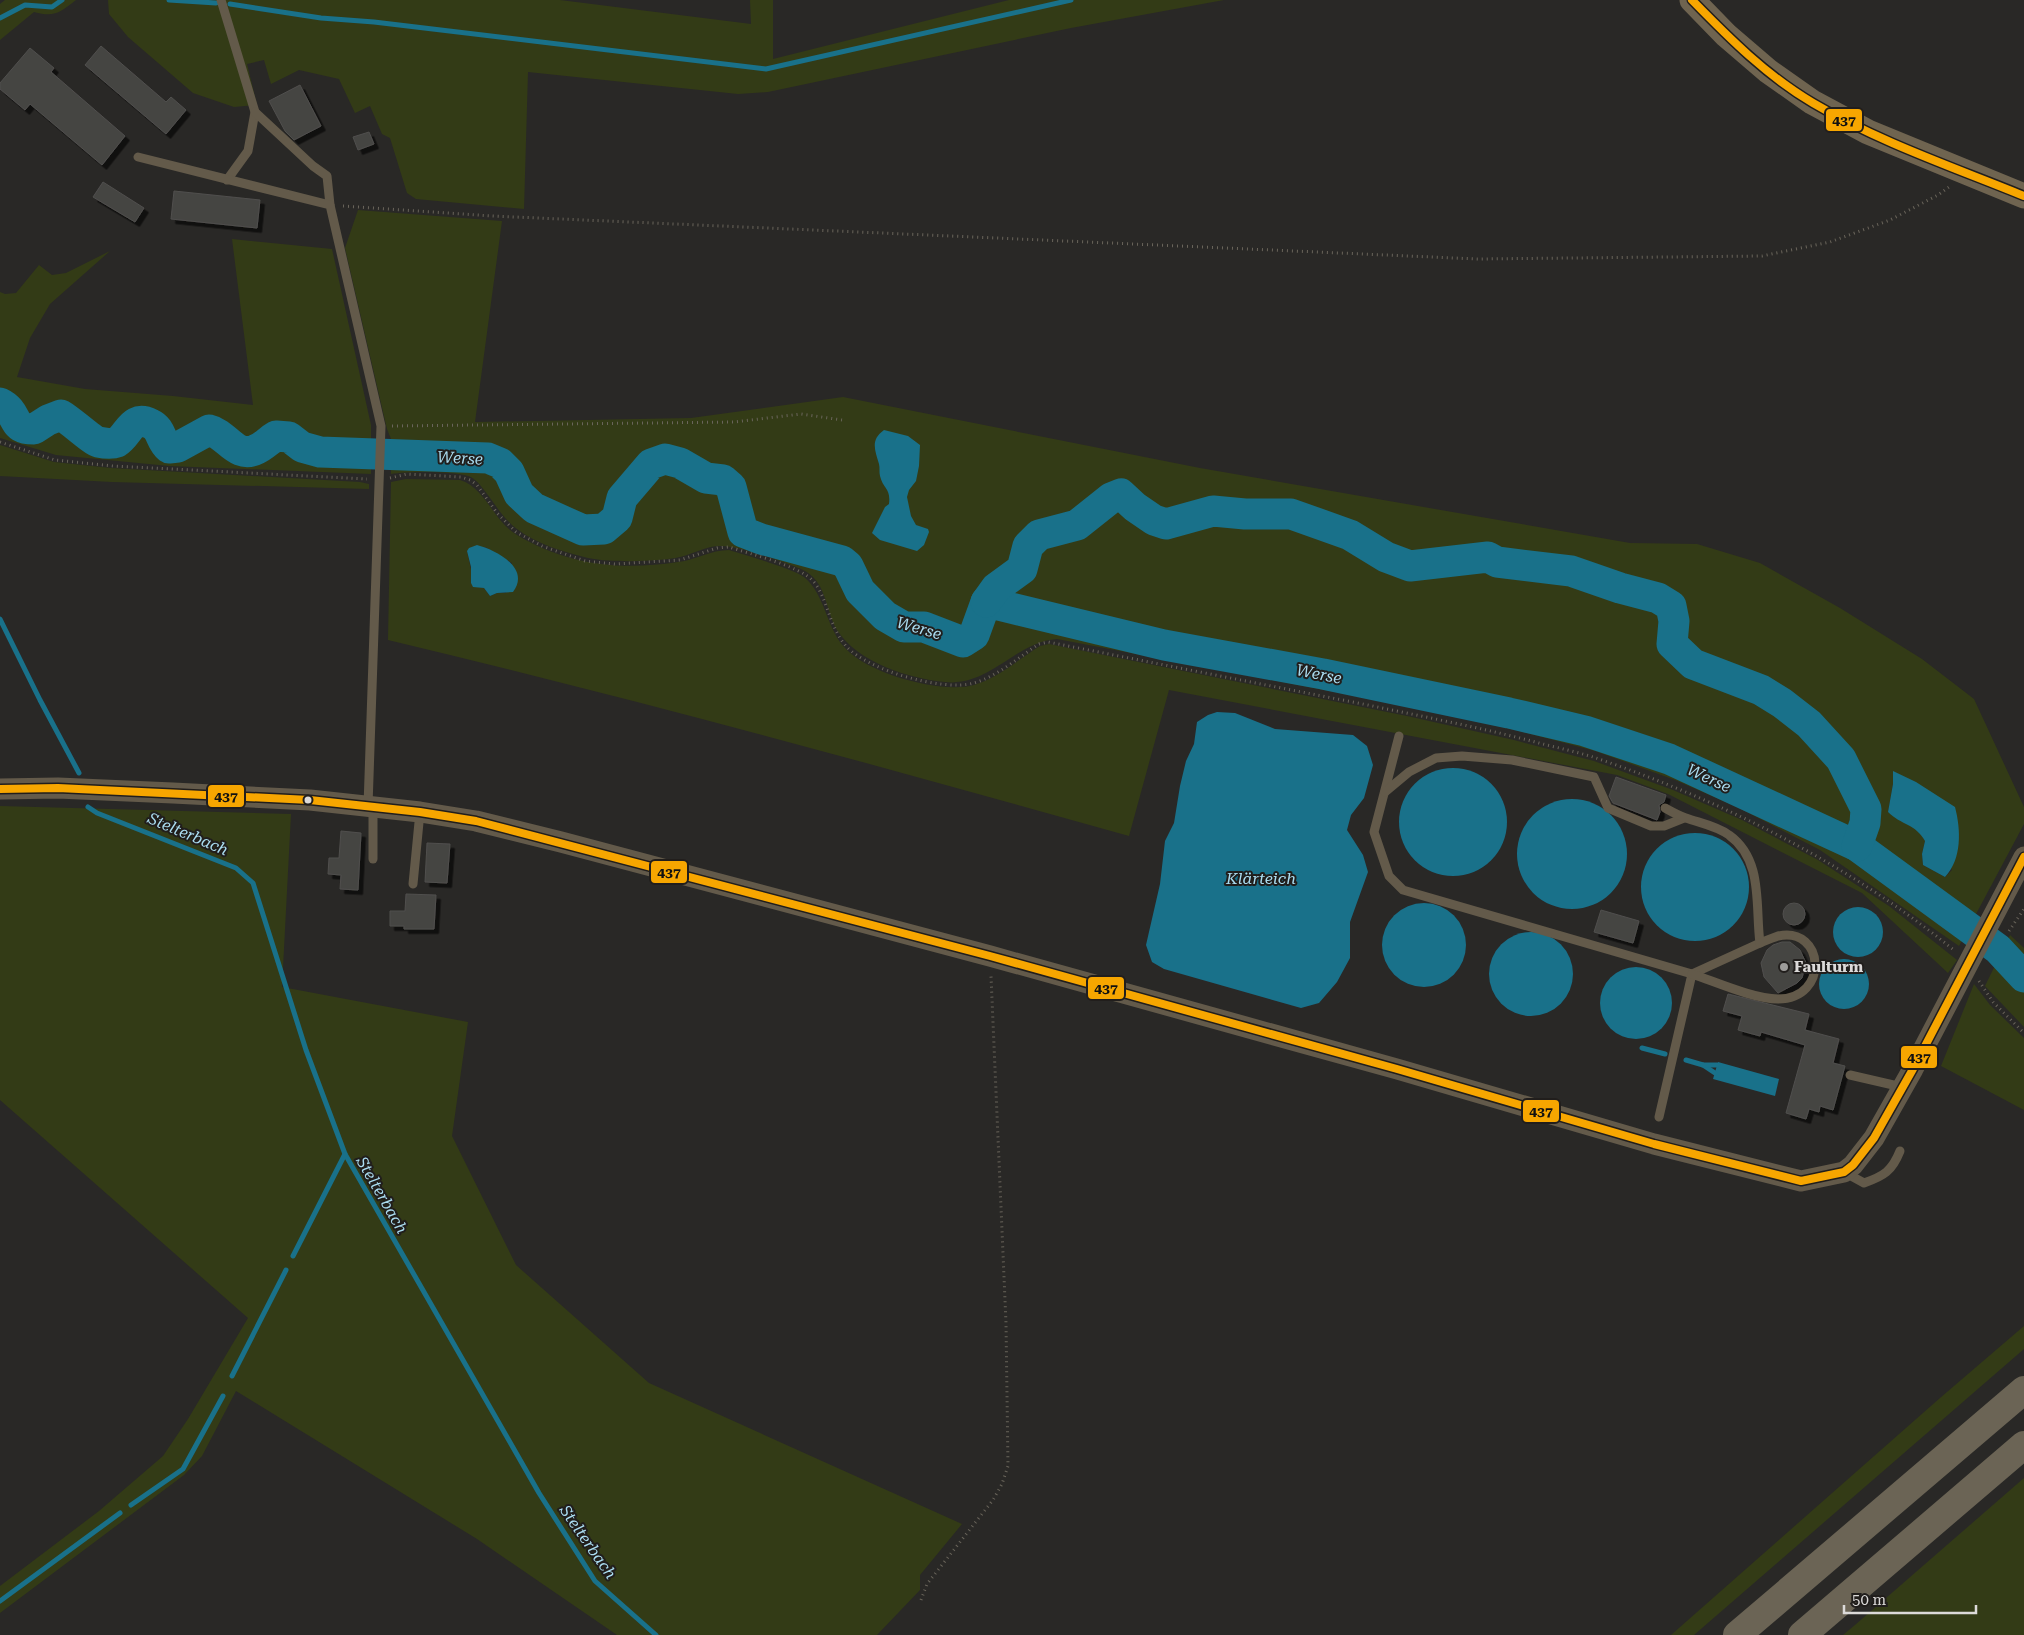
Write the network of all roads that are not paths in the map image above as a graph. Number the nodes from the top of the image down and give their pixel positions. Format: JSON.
{"nodes":[{"id":1,"x":221,"y":0,"type":"edge"},
{"id":2,"x":1692,"y":0,"type":"edge"},
{"id":3,"x":255,"y":112,"type":"junction"},
{"id":4,"x":138,"y":157,"type":"dead end"},
{"id":5,"x":227,"y":180,"type":"junction"},
{"id":6,"x":2024,"y":196,"type":"edge"},
{"id":7,"x":330,"y":206,"type":"junction"},
{"id":8,"x":1399,"y":736,"type":"dead end"},
{"id":9,"x":0,"y":789,"type":"edge"},
{"id":10,"x":1384,"y":792,"type":"junction"},
{"id":11,"x":370,"y":806,"type":"junction"},
{"id":12,"x":1665,"y":808,"type":"dead end"},
{"id":13,"x":420,"y":812,"type":"junction"},
{"id":14,"x":1684,"y":818,"type":"junction"},
{"id":15,"x":2024,"y":857,"type":"edge"},
{"id":16,"x":373,"y":859,"type":"dead end"},
{"id":17,"x":413,"y":884,"type":"dead end"},
{"id":18,"x":1760,"y":943,"type":"junction"},
{"id":19,"x":1692,"y":974,"type":"junction"},
{"id":20,"x":1850,"y":1075,"type":"dead end"},
{"id":21,"x":1902,"y":1087,"type":"junction"},
{"id":22,"x":1658,"y":1117,"type":"dead end"},
{"id":23,"x":1900,"y":1151,"type":"dead end"},
{"id":24,"x":1844,"y":1172,"type":"junction"},
{"id":25,"x":2024,"y":1390,"type":"edge"},
{"id":26,"x":2024,"y":1445,"type":"edge"},
{"id":27,"x":1737,"y":1635,"type":"edge"},
{"id":28,"x":1802,"y":1635,"type":"edge"}],
"edges":[{"from":1,"to":3,"type":"lane"},
{"from":2,"to":6,"type":"main road"},
{"from":3,"to":5,"type":"lane"},
{"from":3,"to":7,"type":"lane"},
{"from":4,"to":5,"type":"lane"},
{"from":5,"to":7,"type":"lane"},
{"from":7,"to":11,"type":"lane"},
{"from":8,"to":10,"type":"lane"},
{"from":9,"to":11,"type":"street"},
{"from":10,"to":14,"type":"lane"},
{"from":10,"to":19,"type":"lane"},
{"from":11,"to":13,"type":"street"},
{"from":11,"to":16,"type":"lane"},
{"from":12,"to":14,"type":"lane"},
{"from":13,"to":17,"type":"lane"},
{"from":13,"to":24,"type":"street"},
{"from":14,"to":18,"type":"lane"},
{"from":15,"to":21,"type":"street"},
{"from":18,"to":19,"type":"lane"},
{"from":18,"to":19,"type":"lane"},
{"from":19,"to":22,"type":"lane"},
{"from":20,"to":21,"type":"lane"},
{"from":21,"to":24,"type":"street"},
{"from":23,"to":24,"type":"lane"},
{"from":25,"to":27,"type":"highway"},
{"from":26,"to":28,"type":"highway"}]}
